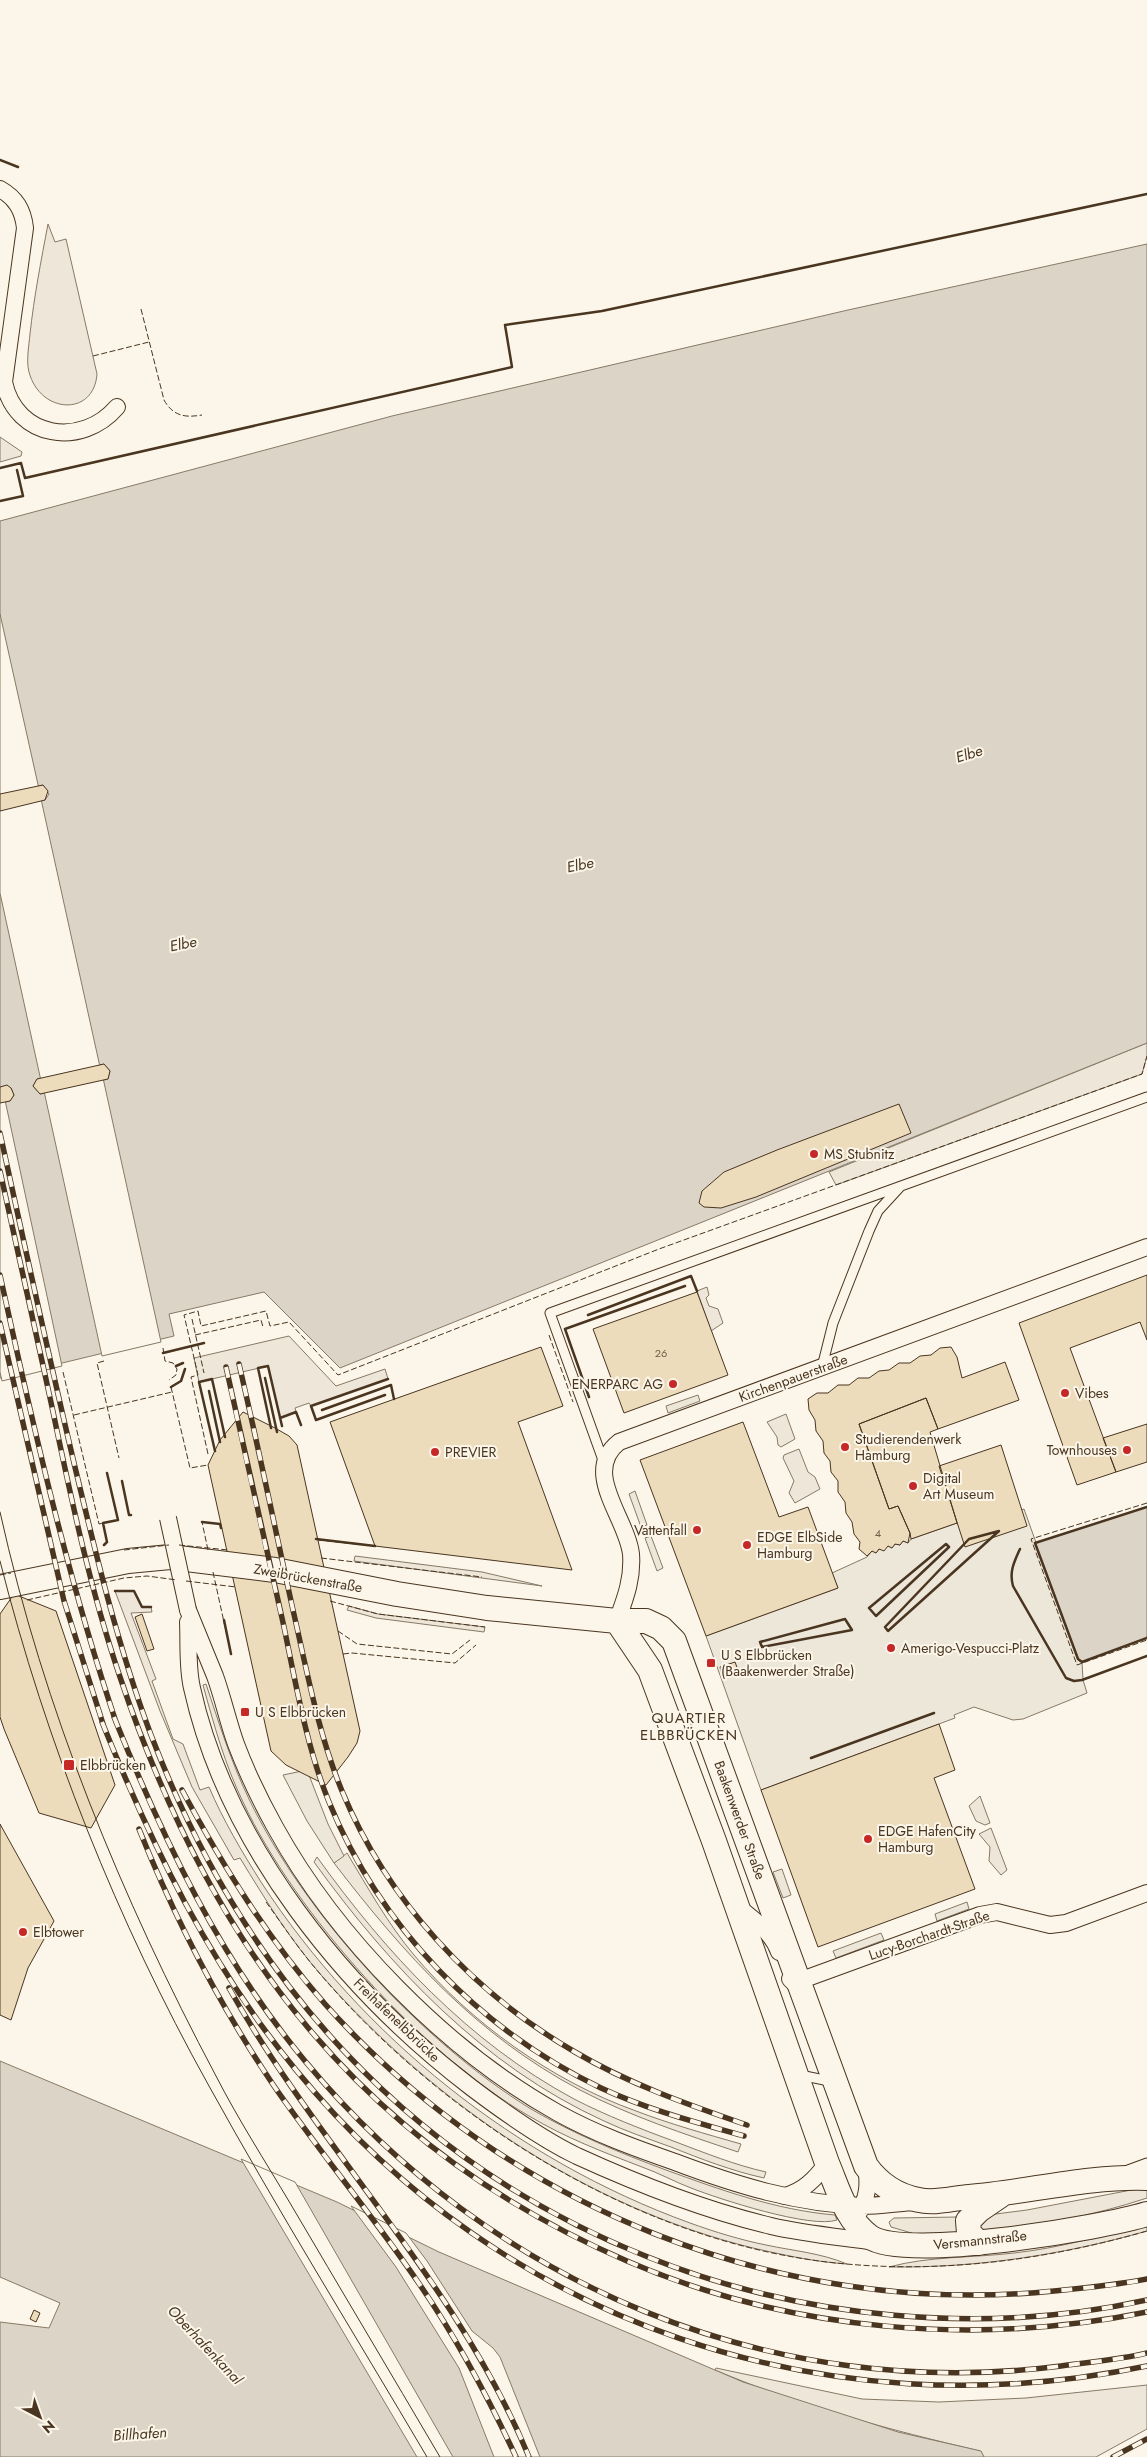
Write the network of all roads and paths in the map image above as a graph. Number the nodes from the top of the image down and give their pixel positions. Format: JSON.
{"nodes":[{"id":1,"x":0,"y":189,"type":"edge"},
{"id":2,"x":117,"y":407,"type":"dead end"},
{"id":3,"x":1147,"y":1097,"type":"edge"},
{"id":4,"x":902,"y":1185,"type":"junction"},
{"id":5,"x":1147,"y":1248,"type":"edge"},
{"id":6,"x":822,"y":1366,"type":"junction"},
{"id":7,"x":604,"y":1462,"type":"junction"},
{"id":8,"x":168,"y":1518,"type":"dead end"},
{"id":9,"x":0,"y":1587,"type":"edge"},
{"id":10,"x":188,"y":1610,"type":"junction"},
{"id":11,"x":617,"y":1622,"type":"junction"},
{"id":12,"x":1147,"y":1894,"type":"edge"},
{"id":13,"x":735,"y":1904,"type":"junction"},
{"id":14,"x":799,"y":1982,"type":"junction"},
{"id":15,"x":795,"y":2074,"type":"junction"},
{"id":16,"x":834,"y":2082,"type":"junction"},
{"id":17,"x":827,"y":2163,"type":"junction"},
{"id":18,"x":1147,"y":2163,"type":"edge"},
{"id":19,"x":866,"y":2166,"type":"junction"},
{"id":20,"x":1106,"y":2178,"type":"junction"},
{"id":21,"x":1147,"y":2178,"type":"edge"},
{"id":22,"x":1002,"y":2194,"type":"junction"},
{"id":23,"x":780,"y":2196,"type":"junction"},
{"id":24,"x":920,"y":2201,"type":"junction"},
{"id":25,"x":853,"y":2210,"type":"junction"},
{"id":26,"x":1147,"y":2214,"type":"edge"},
{"id":27,"x":812,"y":2233,"type":"junction"},
{"id":28,"x":979,"y":2242,"type":"junction"},
{"id":29,"x":880,"y":2243,"type":"junction"}],
"edges":[{"from":1,"to":2,"type":"street"},
{"from":3,"to":4,"type":"lane"},
{"from":4,"to":6,"type":"lane"},
{"from":4,"to":7,"type":"lane"},
{"from":5,"to":6,"type":"street","name":"Kirchenpauerstraße"},
{"from":6,"to":7,"type":"street","name":"Kirchenpauerstraße"},
{"from":7,"to":11,"type":"street"},
{"from":8,"to":10,"type":"street","name":"Freihafenelbbrücke","bridge":true},
{"from":9,"to":11,"type":"main road","name":"Zweibrückenstraße"},
{"from":10,"to":23,"type":"street","name":"Freihafenelbbrücke"},
{"from":10,"to":27,"type":"street","name":"Freihafenelbbrücke"},
{"from":11,"to":13,"type":"main road"},
{"from":11,"to":14,"type":"main road","name":"Baakenwerder Straße"},
{"from":12,"to":14,"type":"street","name":"Lucy-Borchardt-Straße"},
{"from":13,"to":14,"type":"street","name":"Baakenwerder Straße"},
{"from":13,"to":15,"type":"main road"},
{"from":14,"to":16,"type":"main road","name":"Baakenwerder Straße"},
{"from":15,"to":16,"type":"lane"},
{"from":15,"to":17,"type":"main road"},
{"from":16,"to":19,"type":"main road","name":"Baakenwerder Straße"},
{"from":17,"to":23,"type":"street"},
{"from":17,"to":25,"type":"main road"},
{"from":18,"to":20,"type":"lane"},
{"from":19,"to":24,"type":"main road"},
{"from":19,"to":25,"type":"street","name":"Baakenwerder Straße"},
{"from":20,"to":21,"type":"main road"},
{"from":20,"to":22,"type":"main road"},
{"from":22,"to":24,"type":"main road"},
{"from":22,"to":28,"type":"main road"},
{"from":23,"to":25,"type":"street","name":"Freihafenelbbrücke"},
{"from":24,"to":25,"type":"street"},
{"from":25,"to":27,"type":"street"},
{"from":25,"to":29,"type":"main road"},
{"from":26,"to":28,"type":"main road","name":"Versmannstraße"},
{"from":27,"to":29,"type":"street","name":"Versmannstraße"},
{"from":28,"to":29,"type":"main road","name":"Versmannstraße"}]}
